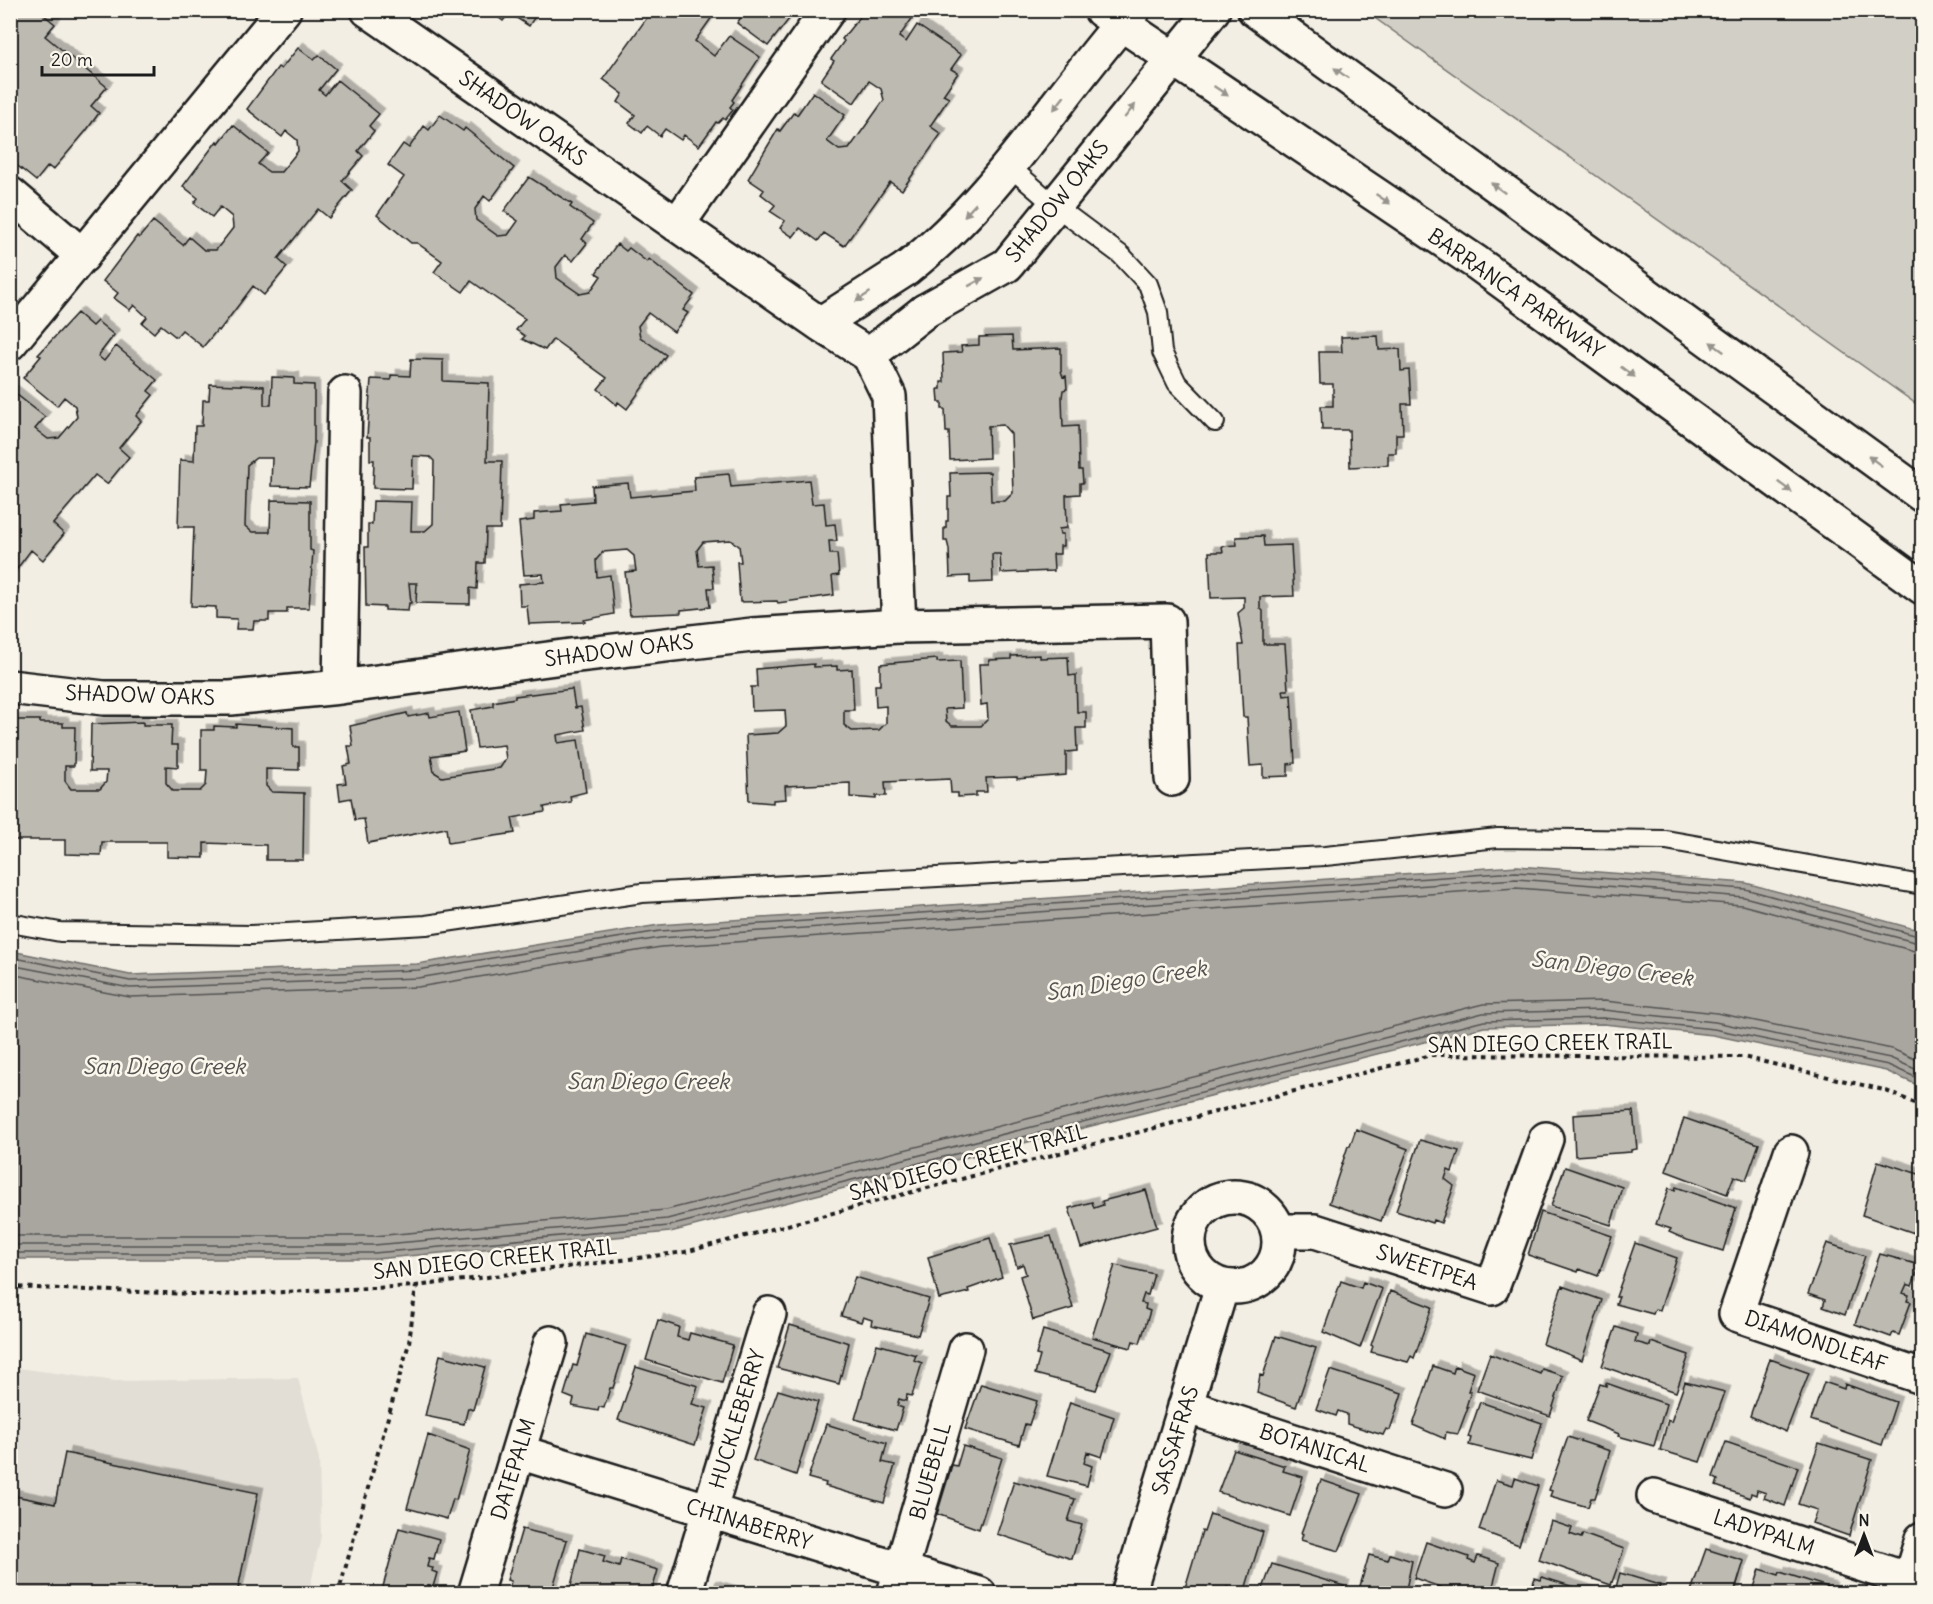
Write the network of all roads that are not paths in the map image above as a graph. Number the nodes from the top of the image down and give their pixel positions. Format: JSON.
{"nodes":[{"id":1,"x":284,"y":10,"type":"edge"},
{"id":2,"x":368,"y":10,"type":"edge"},
{"id":3,"x":828,"y":10,"type":"edge"},
{"id":4,"x":1213,"y":10,"type":"edge"},
{"id":5,"x":1255,"y":10,"type":"edge"},
{"id":6,"x":1118,"y":15,"type":"edge"},
{"id":7,"x":1172,"y":58,"type":"junction"},
{"id":8,"x":1010,"y":167,"type":"junction"},
{"id":9,"x":10,"y":194,"type":"edge"},
{"id":10,"x":1054,"y":205,"type":"junction"},
{"id":11,"x":677,"y":225,"type":"junction"},
{"id":12,"x":83,"y":256,"type":"junction"},
{"id":13,"x":820,"y":324,"type":"junction"},
{"id":14,"x":10,"y":342,"type":"edge"},
{"id":15,"x":869,"y":355,"type":"junction"},
{"id":16,"x":345,"y":393,"type":"dead end"},
{"id":17,"x":1215,"y":422,"type":"dead end"},
{"id":18,"x":1923,"y":495,"type":"edge"},
{"id":19,"x":1923,"y":587,"type":"edge"},
{"id":20,"x":899,"y":626,"type":"junction"},
{"id":21,"x":10,"y":687,"type":"edge"},
{"id":22,"x":340,"y":687,"type":"junction"},
{"id":23,"x":1172,"y":779,"type":"dead end"},
{"id":24,"x":1923,"y":885,"type":"edge"},
{"id":25,"x":10,"y":923,"type":"edge"},
{"id":26,"x":1546,"y":1139,"type":"dead end"},
{"id":27,"x":1791,"y":1152,"type":"dead end"},
{"id":28,"x":1279,"y":1231,"type":"junction"},
{"id":29,"x":1222,"y":1286,"type":"junction"},
{"id":30,"x":769,"y":1314,"type":"dead end"},
{"id":31,"x":550,"y":1343,"type":"dead end"},
{"id":32,"x":966,"y":1349,"type":"dead end"},
{"id":33,"x":1923,"y":1377,"type":"edge"},
{"id":34,"x":1185,"y":1406,"type":"junction"},
{"id":35,"x":519,"y":1452,"type":"junction"},
{"id":36,"x":1445,"y":1490,"type":"dead end"},
{"id":37,"x":1654,"y":1496,"type":"dead end"},
{"id":38,"x":709,"y":1512,"type":"junction"},
{"id":39,"x":1923,"y":1539,"type":"edge"},
{"id":40,"x":898,"y":1582,"type":"edge"},
{"id":41,"x":1907,"y":1587,"type":"edge"},
{"id":42,"x":475,"y":1593,"type":"edge"},
{"id":43,"x":684,"y":1593,"type":"edge"},
{"id":44,"x":979,"y":1593,"type":"edge"},
{"id":45,"x":1128,"y":1593,"type":"edge"}],
"edges":[{"from":1,"to":12,"type":"street"},
{"from":2,"to":11,"type":"street","name":"SHADOW OAKS"},
{"from":3,"to":11,"type":"street"},
{"from":4,"to":7,"type":"street","name":"SHADOW OAKS"},
{"from":18,"to":5,"type":"street","one_way":true},
{"from":6,"to":7,"type":"street","name":"BARRANCA PARKWAY"},
{"from":6,"to":8,"type":"street","one_way":true},
{"from":10,"to":7,"type":"street","name":"SHADOW OAKS","one_way":true},
{"from":7,"to":19,"type":"street","name":"BARRANCA PARKWAY","one_way":true},
{"from":8,"to":10,"type":"lane"},
{"from":8,"to":13,"type":"street","one_way":true},
{"from":9,"to":12,"type":"street"},
{"from":15,"to":10,"type":"street","name":"SHADOW OAKS","one_way":true},
{"from":10,"to":17,"type":"lane"},
{"from":11,"to":13,"type":"street","name":"SHADOW OAKS"},
{"from":12,"to":14,"type":"street"},
{"from":13,"to":15,"type":"street","name":"SHADOW OAKS"},
{"from":15,"to":20,"type":"street"},
{"from":16,"to":22,"type":"street"},
{"from":20,"to":22,"type":"street","name":"SHADOW OAKS"},
{"from":20,"to":23,"type":"street","name":"SHADOW OAKS"},
{"from":21,"to":22,"type":"street","name":"SHADOW OAKS"},
{"from":24,"to":25,"type":"lane"},
{"from":26,"to":28,"type":"street","name":"SWEETPEA"},
{"from":27,"to":33,"type":"street","name":"DIAMONDLEAF"},
{"from":28,"to":29,"type":"street"},
{"from":28,"to":29,"type":"street"},
{"from":29,"to":34,"type":"street","name":"SASSAFRAS"},
{"from":30,"to":38,"type":"street","name":"HUCKLEBERRY"},
{"from":31,"to":35,"type":"street","name":"DATEPALM"},
{"from":32,"to":40,"type":"street","name":"BLUEBELL"},
{"from":34,"to":36,"type":"street","name":"BOTANICAL"},
{"from":34,"to":45,"type":"street","name":"SASSAFRAS"},
{"from":35,"to":38,"type":"street","name":"CHINABERRY"},
{"from":35,"to":42,"type":"street","name":"DATEPALM"},
{"from":37,"to":41,"type":"street","name":"LADYPALM"},
{"from":38,"to":40,"type":"street","name":"CHINABERRY"},
{"from":38,"to":43,"type":"street","name":"HUCKLEBERRY"},
{"from":39,"to":41,"type":"street"},
{"from":40,"to":44,"type":"street","name":"CHINABERRY"}]}
